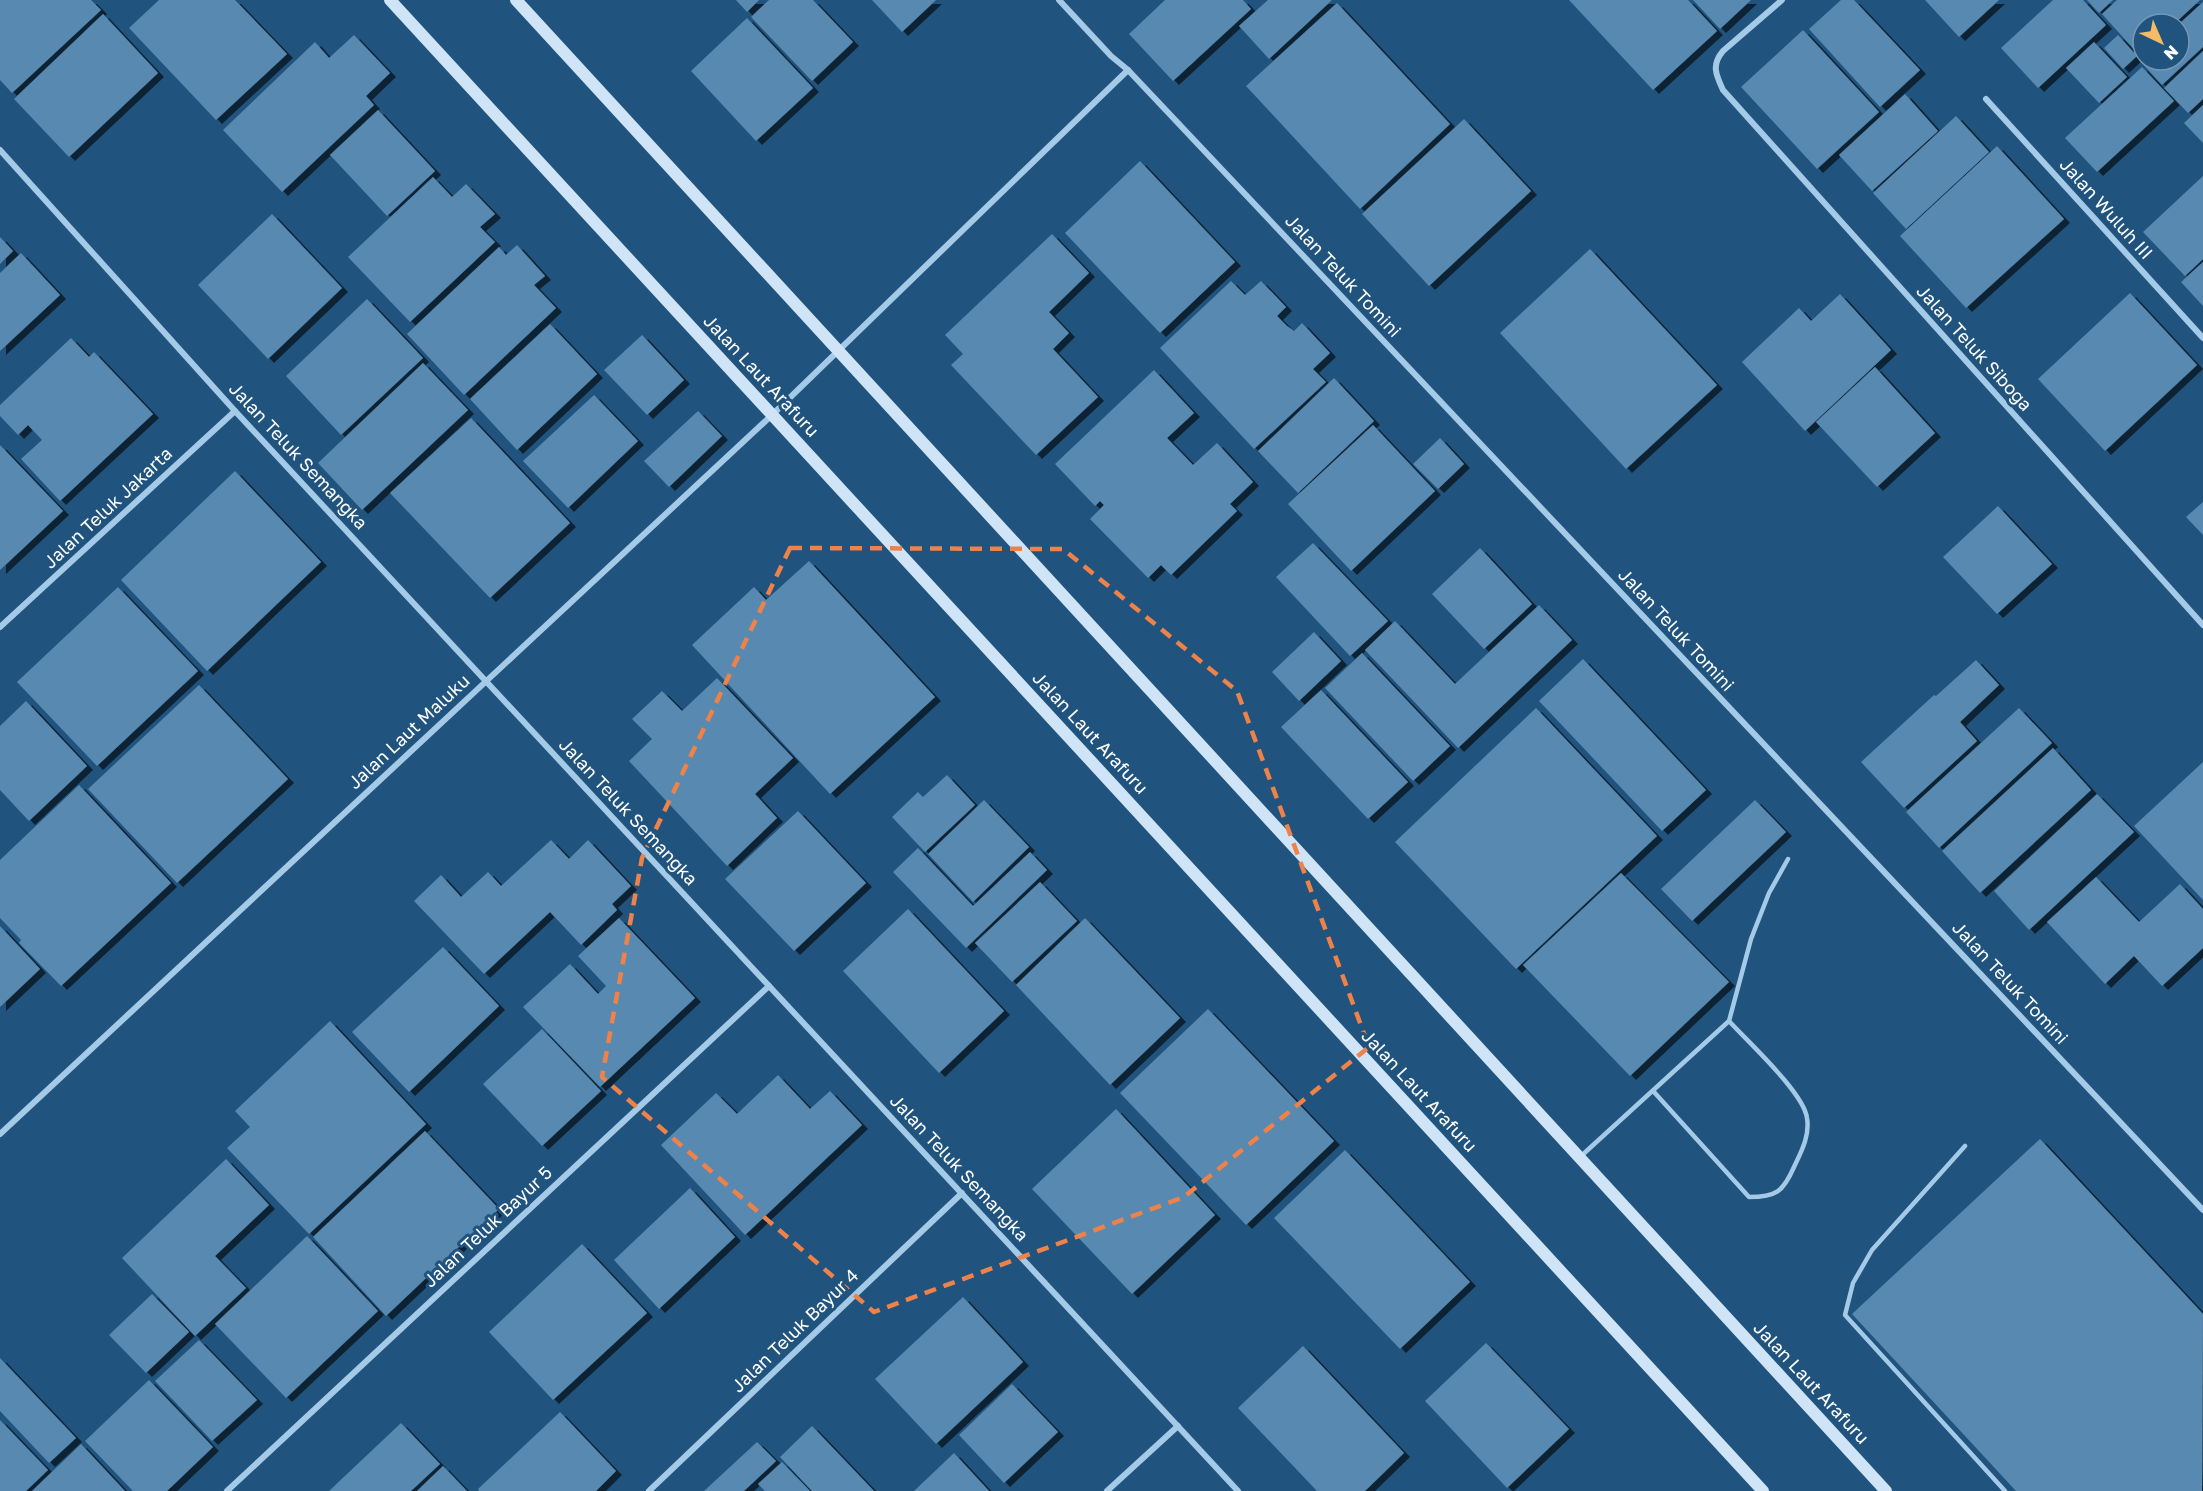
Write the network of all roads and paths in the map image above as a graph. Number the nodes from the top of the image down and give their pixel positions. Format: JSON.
{"nodes":[{"id":1,"x":390,"y":0,"type":"edge"},
{"id":2,"x":516,"y":0,"type":"edge"},
{"id":3,"x":1059,"y":0,"type":"edge"},
{"id":4,"x":1782,"y":0,"type":"edge"},
{"id":5,"x":1128,"y":70,"type":"junction"},
{"id":6,"x":1986,"y":99,"type":"dead end"},
{"id":7,"x":0,"y":150,"type":"edge"},
{"id":8,"x":2203,"y":338,"type":"edge"},
{"id":9,"x":838,"y":351,"type":"junction"},
{"id":10,"x":236,"y":411,"type":"junction"},
{"id":11,"x":772,"y":415,"type":"junction"},
{"id":12,"x":2203,"y":625,"type":"edge"},
{"id":13,"x":0,"y":627,"type":"edge"},
{"id":14,"x":486,"y":681,"type":"junction"},
{"id":15,"x":1788,"y":859,"type":"dead end"},
{"id":16,"x":769,"y":986,"type":"junction"},
{"id":17,"x":1729,"y":1021,"type":"junction"},
{"id":18,"x":1653,"y":1092,"type":"junction"},
{"id":19,"x":0,"y":1134,"type":"edge"},
{"id":20,"x":1965,"y":1146,"type":"dead end"},
{"id":21,"x":1580,"y":1157,"type":"junction"},
{"id":22,"x":962,"y":1193,"type":"junction"},
{"id":23,"x":2203,"y":1210,"type":"edge"},
{"id":24,"x":1178,"y":1426,"type":"junction"},
{"id":25,"x":227,"y":1491,"type":"edge"},
{"id":26,"x":649,"y":1491,"type":"edge"},
{"id":27,"x":1107,"y":1491,"type":"edge"},
{"id":28,"x":1238,"y":1491,"type":"edge"},
{"id":29,"x":1763,"y":1491,"type":"edge"},
{"id":30,"x":1886,"y":1491,"type":"edge"},
{"id":31,"x":2006,"y":1491,"type":"edge"}],
"edges":[{"from":1,"to":11,"type":"street","name":"Jalan Laut Arafuru"},
{"from":2,"to":9,"type":"street","name":"Jalan Laut Arafuru"},
{"from":3,"to":5,"type":"street","name":"Jalan Teluk Tomini"},
{"from":4,"to":12,"type":"street","name":"Jalan Teluk Siboga"},
{"from":5,"to":9,"type":"street"},
{"from":5,"to":23,"type":"street","name":"Jalan Teluk Tomini"},
{"from":6,"to":8,"type":"street","name":"Jalan Wuluh III"},
{"from":7,"to":10,"type":"street","name":"Jalan Teluk Semangka"},
{"from":9,"to":11,"type":"street","name":"Jalan Laut Maluku"},
{"from":9,"to":21,"type":"street","name":"Jalan Laut Arafuru"},
{"from":10,"to":13,"type":"street","name":"Jalan Teluk Jakarta"},
{"from":10,"to":14,"type":"street","name":"Jalan Teluk Semangka"},
{"from":11,"to":14,"type":"street","name":"Jalan Laut Maluku"},
{"from":11,"to":29,"type":"street","name":"Jalan Laut Arafuru"},
{"from":14,"to":16,"type":"street","name":"Jalan Teluk Semangka"},
{"from":14,"to":19,"type":"street","name":"Jalan Laut Maluku"},
{"from":15,"to":17,"type":"lane"},
{"from":16,"to":22,"type":"street","name":"Jalan Teluk Semangka"},
{"from":16,"to":25,"type":"street","name":"Jalan Teluk Bayur 5"},
{"from":17,"to":18,"type":"lane"},
{"from":17,"to":18,"type":"lane"},
{"from":18,"to":21,"type":"lane"},
{"from":20,"to":31,"type":"lane"},
{"from":21,"to":30,"type":"street","name":"Jalan Laut Arafuru"},
{"from":22,"to":24,"type":"street","name":"Jalan Teluk Semangka"},
{"from":22,"to":26,"type":"street","name":"Jalan Teluk Bayur 4"},
{"from":24,"to":27,"type":"street"},
{"from":24,"to":28,"type":"street","name":"Jalan Teluk Semangka"}]}
